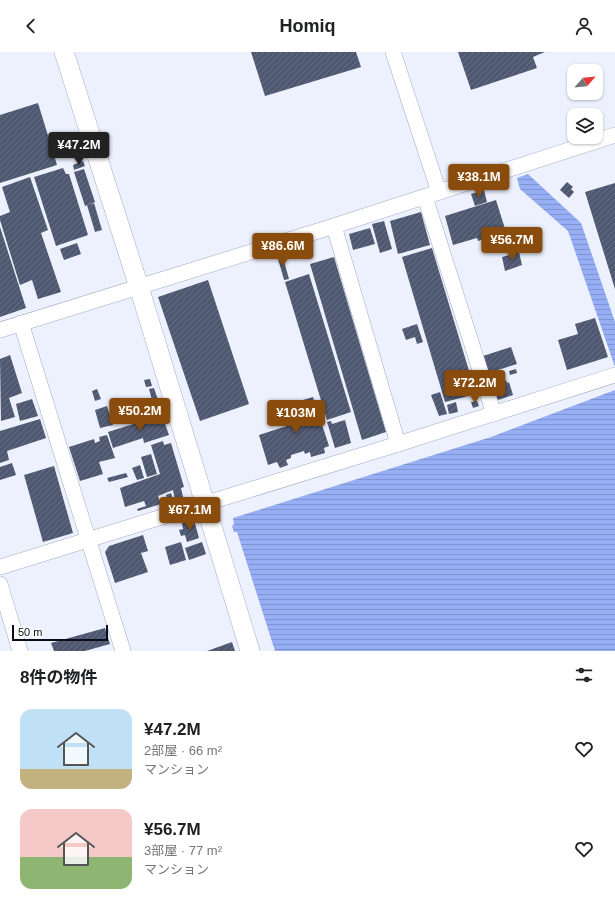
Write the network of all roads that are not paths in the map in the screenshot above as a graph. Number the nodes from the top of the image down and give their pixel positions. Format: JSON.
{"nodes":[{"id":1,"x":64,"y":52,"type":"edge"},
{"id":2,"x":393,"y":52,"type":"edge"},
{"id":3,"x":615,"y":135,"type":"edge"},
{"id":4,"x":439,"y":192,"type":"junction"},
{"id":5,"x":425,"y":197,"type":"junction"},
{"id":6,"x":334,"y":226,"type":"junction"},
{"id":7,"x":139,"y":287,"type":"junction"},
{"id":8,"x":21,"y":323,"type":"junction"},
{"id":9,"x":0,"y":330,"type":"edge"},
{"id":10,"x":615,"y":376,"type":"edge"},
{"id":11,"x":494,"y":414,"type":"junction"},
{"id":12,"x":398,"y":444,"type":"junction"},
{"id":13,"x":205,"y":504,"type":"junction"},
{"id":14,"x":88,"y":541,"type":"junction"},
{"id":15,"x":0,"y":567,"type":"edge"},
{"id":16,"x":0,"y":584,"type":"edge"},
{"id":17,"x":20,"y":651,"type":"edge"},
{"id":18,"x":123,"y":651,"type":"edge"},
{"id":19,"x":250,"y":651,"type":"edge"}],
"edges":[{"from":1,"to":7,"type":"street"},
{"from":2,"to":4,"type":"street"},
{"from":3,"to":4,"type":"street"},
{"from":4,"to":5,"type":"street"},
{"from":5,"to":6,"type":"street"},
{"from":5,"to":11,"type":"street"},
{"from":6,"to":7,"type":"street"},
{"from":6,"to":12,"type":"street"},
{"from":7,"to":8,"type":"street"},
{"from":7,"to":13,"type":"street"},
{"from":8,"to":9,"type":"street"},
{"from":8,"to":14,"type":"street"},
{"from":10,"to":11,"type":"street"},
{"from":11,"to":12,"type":"street"},
{"from":12,"to":13,"type":"street"},
{"from":13,"to":14,"type":"street"},
{"from":13,"to":19,"type":"street"},
{"from":14,"to":15,"type":"street"},
{"from":14,"to":18,"type":"street"},
{"from":16,"to":17,"type":"street"}]}
